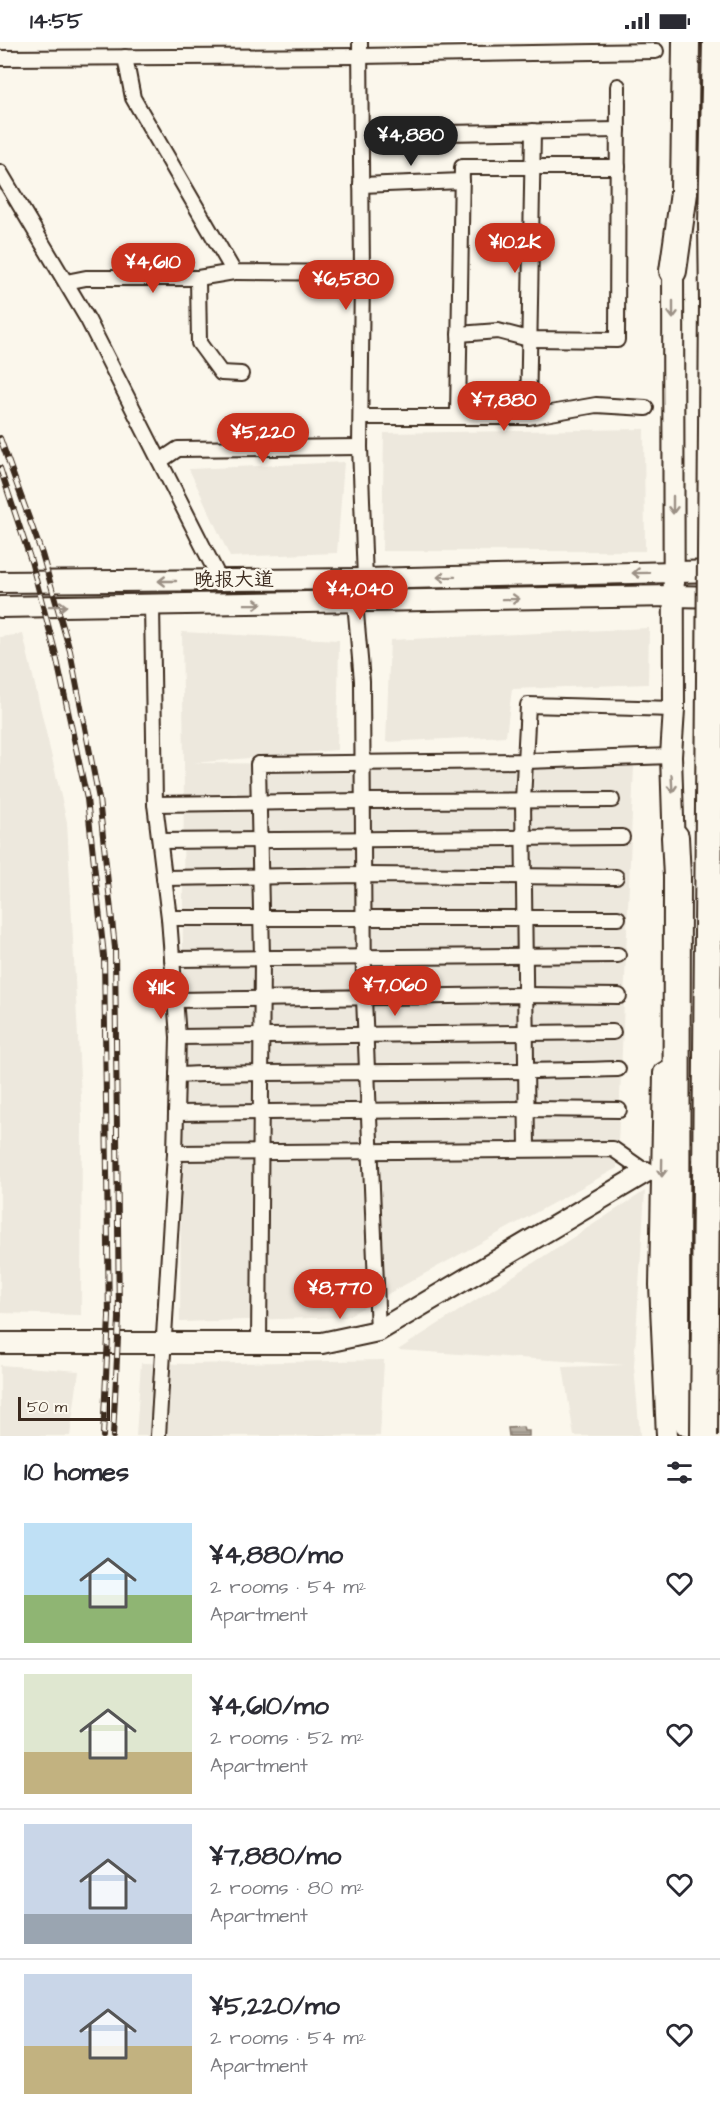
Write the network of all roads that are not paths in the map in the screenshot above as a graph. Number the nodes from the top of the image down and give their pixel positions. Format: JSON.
{"nodes":[{"id":1,"x":686,"y":42,"type":"edge"},
{"id":2,"x":698,"y":42,"type":"edge"},
{"id":3,"x":716,"y":42,"type":"edge"},
{"id":4,"x":665,"y":46,"type":"edge"},
{"id":5,"x":360,"y":49,"type":"edge"},
{"id":6,"x":125,"y":57,"type":"junction"},
{"id":7,"x":0,"y":58,"type":"edge"},
{"id":8,"x":618,"y":86,"type":"dead end"},
{"id":9,"x":618,"y":130,"type":"junction"},
{"id":10,"x":533,"y":131,"type":"junction"},
{"id":11,"x":388,"y":134,"type":"dead end"},
{"id":12,"x":618,"y":167,"type":"junction"},
{"id":13,"x":533,"y":168,"type":"junction"},
{"id":14,"x":0,"y":172,"type":"edge"},
{"id":15,"x":462,"y":181,"type":"junction"},
{"id":16,"x":361,"y":185,"type":"junction"},
{"id":17,"x":673,"y":271,"type":"junction"},
{"id":18,"x":234,"y":272,"type":"junction"},
{"id":19,"x":362,"y":273,"type":"junction"},
{"id":20,"x":198,"y":278,"type":"junction"},
{"id":21,"x":66,"y":282,"type":"junction"},
{"id":22,"x":459,"y":334,"type":"junction"},
{"id":23,"x":529,"y":339,"type":"junction"},
{"id":24,"x":241,"y":374,"type":"dead end"},
{"id":25,"x":646,"y":408,"type":"dead end"},
{"id":26,"x":458,"y":416,"type":"junction"},
{"id":27,"x":361,"y":417,"type":"junction"},
{"id":28,"x":528,"y":417,"type":"junction"},
{"id":29,"x":360,"y":447,"type":"junction"},
{"id":30,"x":160,"y":461,"type":"junction"},
{"id":31,"x":720,"y":571,"type":"edge"},
{"id":32,"x":674,"y":573,"type":"junction"},
{"id":33,"x":365,"y":579,"type":"junction"},
{"id":34,"x":220,"y":580,"type":"junction"},
{"id":35,"x":0,"y":582,"type":"edge"},
{"id":36,"x":674,"y":596,"type":"junction"},
{"id":37,"x":720,"y":597,"type":"edge"},
{"id":38,"x":355,"y":602,"type":"junction"},
{"id":39,"x":152,"y":605,"type":"junction"},
{"id":40,"x":0,"y":607,"type":"edge"},
{"id":41,"x":674,"y":709,"type":"junction"},
{"id":42,"x":671,"y":756,"type":"junction"},
{"id":43,"x":526,"y":760,"type":"junction"},
{"id":44,"x":363,"y":764,"type":"junction"},
{"id":45,"x":523,"y":800,"type":"junction"},
{"id":46,"x":612,"y":800,"type":"dead end"},
{"id":47,"x":364,"y":801,"type":"junction"},
{"id":48,"x":259,"y":803,"type":"junction"},
{"id":49,"x":155,"y":804,"type":"junction"},
{"id":50,"x":622,"y":837,"type":"dead end"},
{"id":51,"x":675,"y":837,"type":"junction"},
{"id":52,"x":523,"y":838,"type":"junction"},
{"id":53,"x":364,"y":839,"type":"junction"},
{"id":54,"x":260,"y":840,"type":"junction"},
{"id":55,"x":160,"y":841,"type":"junction"},
{"id":56,"x":364,"y":875,"type":"junction"},
{"id":57,"x":260,"y":876,"type":"junction"},
{"id":58,"x":523,"y":876,"type":"junction"},
{"id":59,"x":616,"y":877,"type":"dead end"},
{"id":60,"x":164,"y":878,"type":"junction"},
{"id":61,"x":169,"y":918,"type":"junction"},
{"id":62,"x":261,"y":918,"type":"junction"},
{"id":63,"x":523,"y":918,"type":"junction"},
{"id":64,"x":618,"y":918,"type":"dead end"},
{"id":65,"x":365,"y":919,"type":"junction"},
{"id":66,"x":523,"y":955,"type":"junction"},
{"id":67,"x":618,"y":955,"type":"dead end"},
{"id":68,"x":172,"y":958,"type":"junction"},
{"id":69,"x":262,"y":958,"type":"junction"},
{"id":70,"x":365,"y":958,"type":"junction"},
{"id":71,"x":524,"y":995,"type":"junction"},
{"id":72,"x":619,"y":996,"type":"dead end"},
{"id":73,"x":262,"y":998,"type":"junction"},
{"id":74,"x":364,"y":998,"type":"junction"},
{"id":75,"x":175,"y":1000,"type":"junction"},
{"id":76,"x":525,"y":1032,"type":"junction"},
{"id":77,"x":613,"y":1032,"type":"dead end"},
{"id":78,"x":366,"y":1034,"type":"junction"},
{"id":79,"x":261,"y":1036,"type":"junction"},
{"id":80,"x":178,"y":1037,"type":"junction"},
{"id":81,"x":618,"y":1069,"type":"dead end"},
{"id":82,"x":261,"y":1072,"type":"junction"},
{"id":83,"x":368,"y":1072,"type":"junction"},
{"id":84,"x":526,"y":1072,"type":"junction"},
{"id":85,"x":177,"y":1075,"type":"junction"},
{"id":86,"x":720,"y":1107,"type":"edge"},
{"id":87,"x":526,"y":1109,"type":"junction"},
{"id":88,"x":620,"y":1110,"type":"dead end"},
{"id":89,"x":369,"y":1111,"type":"junction"},
{"id":90,"x":262,"y":1112,"type":"junction"},
{"id":91,"x":176,"y":1113,"type":"junction"},
{"id":92,"x":527,"y":1149,"type":"junction"},
{"id":93,"x":371,"y":1151,"type":"junction"},
{"id":94,"x":262,"y":1152,"type":"junction"},
{"id":95,"x":176,"y":1153,"type":"junction"},
{"id":96,"x":646,"y":1172,"type":"joint"},
{"id":97,"x":378,"y":1331,"type":"junction"},
{"id":98,"x":0,"y":1343,"type":"edge"},
{"id":99,"x":164,"y":1343,"type":"junction"},
{"id":100,"x":260,"y":1343,"type":"junction"},
{"id":101,"x":690,"y":1431,"type":"edge"},
{"id":102,"x":158,"y":1436,"type":"edge"}],
"edges":[{"from":1,"to":17,"type":"highway"},
{"from":2,"to":101,"type":"highway"},
{"from":3,"to":101,"type":"highway","bridge":true},
{"from":4,"to":5,"type":"street"},
{"from":4,"to":17,"type":"main road"},
{"from":5,"to":6,"type":"street"},
{"from":5,"to":16,"type":"street"},
{"from":6,"to":7,"type":"street"},
{"from":6,"to":18,"type":"street"},
{"from":8,"to":9,"type":"street"},
{"from":9,"to":10,"type":"street"},
{"from":9,"to":12,"type":"street"},
{"from":10,"to":11,"type":"street"},
{"from":10,"to":13,"type":"street"},
{"from":12,"to":13,"type":"street"},
{"from":12,"to":23,"type":"street"},
{"from":13,"to":15,"type":"street"},
{"from":13,"to":23,"type":"street"},
{"from":14,"to":21,"type":"street"},
{"from":15,"to":16,"type":"street"},
{"from":15,"to":22,"type":"street"},
{"from":16,"to":19,"type":"street"},
{"from":17,"to":32,"type":"main road","one_way":true},
{"from":18,"to":19,"type":"street"},
{"from":18,"to":20,"type":"street"},
{"from":19,"to":27,"type":"street"},
{"from":20,"to":21,"type":"street"},
{"from":20,"to":24,"type":"street"},
{"from":21,"to":30,"type":"street"},
{"from":22,"to":23,"type":"street"},
{"from":22,"to":26,"type":"street"},
{"from":23,"to":28,"type":"street"},
{"from":25,"to":28,"type":"street"},
{"from":26,"to":27,"type":"street"},
{"from":26,"to":28,"type":"street"},
{"from":27,"to":29,"type":"street"},
{"from":29,"to":30,"type":"street"},
{"from":29,"to":33,"type":"street"},
{"from":30,"to":34,"type":"street"},
{"from":31,"to":32,"type":"main road","name":"晚报大道"},
{"from":32,"to":33,"type":"main road","name":"晚报大道","one_way":true},
{"from":32,"to":36,"type":"main road"},
{"from":33,"to":34,"type":"main road","name":"晚报大道"},
{"from":34,"to":35,"type":"main road","name":"晚报大道","one_way":true},
{"from":36,"to":37,"type":"main road","name":"晚报大道"},
{"from":38,"to":36,"type":"main road","name":"晚报大道","one_way":true},
{"from":36,"to":41,"type":"main road"},
{"from":39,"to":38,"type":"main road","name":"晚报大道","one_way":true},
{"from":38,"to":44,"type":"street"},
{"from":40,"to":39,"type":"main road","name":"晚报大道","one_way":true},
{"from":39,"to":49,"type":"street"},
{"from":41,"to":42,"type":"main road"},
{"from":41,"to":43,"type":"street"},
{"from":42,"to":43,"type":"street"},
{"from":42,"to":51,"type":"main road","one_way":true},
{"from":43,"to":44,"type":"street"},
{"from":43,"to":45,"type":"street"},
{"from":44,"to":47,"type":"street"},
{"from":44,"to":48,"type":"street"},
{"from":45,"to":46,"type":"street"},
{"from":45,"to":47,"type":"street"},
{"from":45,"to":52,"type":"street"},
{"from":47,"to":48,"type":"street"},
{"from":47,"to":53,"type":"street"},
{"from":48,"to":49,"type":"street"},
{"from":48,"to":54,"type":"street"},
{"from":49,"to":55,"type":"street"},
{"from":50,"to":52,"type":"street"},
{"from":51,"to":101,"type":"highway"},
{"from":51,"to":101,"type":"main road","one_way":true},
{"from":52,"to":53,"type":"street"},
{"from":52,"to":58,"type":"street"},
{"from":53,"to":54,"type":"street"},
{"from":53,"to":56,"type":"street"},
{"from":54,"to":55,"type":"street"},
{"from":54,"to":57,"type":"street"},
{"from":55,"to":60,"type":"street"},
{"from":56,"to":57,"type":"street"},
{"from":56,"to":58,"type":"street"},
{"from":56,"to":65,"type":"street"},
{"from":57,"to":60,"type":"street"},
{"from":57,"to":62,"type":"street"},
{"from":58,"to":59,"type":"street"},
{"from":58,"to":63,"type":"street"},
{"from":60,"to":61,"type":"street"},
{"from":61,"to":62,"type":"street"},
{"from":61,"to":68,"type":"street"},
{"from":62,"to":65,"type":"street"},
{"from":62,"to":69,"type":"street"},
{"from":63,"to":64,"type":"street"},
{"from":63,"to":65,"type":"street"},
{"from":63,"to":66,"type":"street"},
{"from":65,"to":70,"type":"street"},
{"from":66,"to":67,"type":"street"},
{"from":66,"to":70,"type":"street"},
{"from":66,"to":71,"type":"street"},
{"from":68,"to":69,"type":"street"},
{"from":68,"to":75,"type":"street"},
{"from":69,"to":70,"type":"street"},
{"from":69,"to":73,"type":"street"},
{"from":70,"to":74,"type":"street"},
{"from":71,"to":72,"type":"street"},
{"from":71,"to":74,"type":"street"},
{"from":71,"to":76,"type":"street"},
{"from":73,"to":74,"type":"street"},
{"from":73,"to":75,"type":"street"},
{"from":73,"to":79,"type":"street"},
{"from":74,"to":78,"type":"street"},
{"from":75,"to":80,"type":"street"},
{"from":76,"to":77,"type":"street"},
{"from":76,"to":78,"type":"street"},
{"from":76,"to":84,"type":"street"},
{"from":78,"to":79,"type":"street"},
{"from":78,"to":83,"type":"street"},
{"from":79,"to":80,"type":"street"},
{"from":79,"to":82,"type":"street"},
{"from":80,"to":85,"type":"street"},
{"from":81,"to":84,"type":"street"},
{"from":82,"to":83,"type":"street"},
{"from":82,"to":85,"type":"street"},
{"from":82,"to":90,"type":"street"},
{"from":83,"to":84,"type":"street"},
{"from":83,"to":89,"type":"street"},
{"from":84,"to":87,"type":"street"},
{"from":85,"to":91,"type":"street"},
{"from":86,"to":101,"type":"highway","bridge":true},
{"from":87,"to":88,"type":"street"},
{"from":87,"to":89,"type":"street"},
{"from":87,"to":92,"type":"street"},
{"from":89,"to":90,"type":"street"},
{"from":89,"to":93,"type":"street"},
{"from":90,"to":91,"type":"street"},
{"from":90,"to":94,"type":"street"},
{"from":91,"to":95,"type":"street"},
{"from":92,"to":93,"type":"street"},
{"from":92,"to":96,"type":"street"},
{"from":93,"to":94,"type":"street"},
{"from":93,"to":97,"type":"street"},
{"from":94,"to":95,"type":"street"},
{"from":94,"to":100,"type":"street"},
{"from":95,"to":99,"type":"street"},
{"from":96,"to":97,"type":"main road"},
{"from":97,"to":100,"type":"main road"},
{"from":98,"to":99,"type":"main road"},
{"from":99,"to":100,"type":"main road"},
{"from":99,"to":102,"type":"street"}]}
